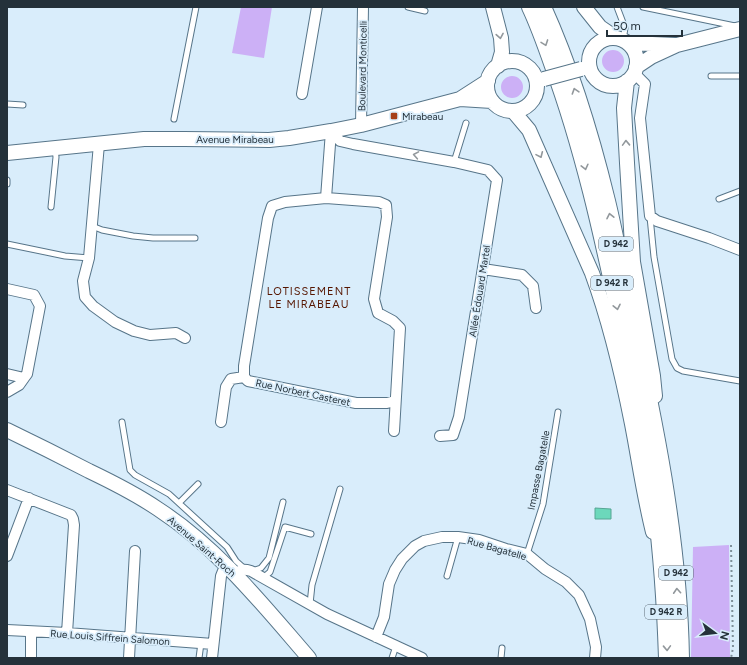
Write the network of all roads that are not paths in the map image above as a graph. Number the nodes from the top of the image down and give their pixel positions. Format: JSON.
{"nodes":[{"id":1,"x":196,"y":7,"type":"edge"},
{"id":2,"x":317,"y":7,"type":"edge"},
{"id":3,"x":363,"y":7,"type":"edge"},
{"id":4,"x":408,"y":7,"type":"edge"},
{"id":5,"x":493,"y":7,"type":"edge"},
{"id":6,"x":530,"y":7,"type":"edge"},
{"id":7,"x":543,"y":7,"type":"edge"},
{"id":8,"x":584,"y":7,"type":"edge"},
{"id":9,"x":617,"y":7,"type":"edge"},
{"id":10,"x":643,"y":7,"type":"edge"},
{"id":11,"x":425,"y":11,"type":"dead end"},
{"id":12,"x":740,"y":28,"type":"edge"},
{"id":13,"x":622,"y":40,"type":"junction"},
{"id":14,"x":678,"y":45,"type":"junction"},
{"id":15,"x":498,"y":66,"type":"junction"},
{"id":16,"x":585,"y":67,"type":"junction"},
{"id":17,"x":632,"y":74,"type":"junction"},
{"id":18,"x":711,"y":76,"type":"dead end"},
{"id":19,"x":740,"y":76,"type":"edge"},
{"id":20,"x":540,"y":80,"type":"junction"},
{"id":21,"x":488,"y":81,"type":"junction"},
{"id":22,"x":302,"y":94,"type":"dead end"},
{"id":23,"x":460,"y":99,"type":"junction"},
{"id":24,"x":492,"y":101,"type":"junction"},
{"id":25,"x":7,"y":104,"type":"edge"},
{"id":26,"x":23,"y":105,"type":"dead end"},
{"id":27,"x":513,"y":111,"type":"junction"},
{"id":28,"x":174,"y":119,"type":"dead end"},
{"id":29,"x":466,"y":123,"type":"dead end"},
{"id":30,"x":361,"y":125,"type":"junction"},
{"id":31,"x":331,"y":131,"type":"junction"},
{"id":32,"x":100,"y":144,"type":"junction"},
{"id":33,"x":55,"y":148,"type":"junction"},
{"id":34,"x":7,"y":153,"type":"edge"},
{"id":35,"x":454,"y":162,"type":"junction"},
{"id":36,"x":7,"y":180,"type":"edge"},
{"id":37,"x":7,"y":184,"type":"edge"},
{"id":38,"x":740,"y":191,"type":"edge"},
{"id":39,"x":326,"y":198,"type":"junction"},
{"id":40,"x":719,"y":199,"type":"dead end"},
{"id":41,"x":51,"y":206,"type":"dead end"},
{"id":42,"x":650,"y":216,"type":"junction"},
{"id":43,"x":92,"y":226,"type":"junction"},
{"id":44,"x":195,"y":238,"type":"dead end"},
{"id":45,"x":7,"y":244,"type":"edge"},
{"id":46,"x":740,"y":250,"type":"edge"},
{"id":47,"x":89,"y":258,"type":"junction"},
{"id":48,"x":483,"y":269,"type":"junction"},
{"id":49,"x":7,"y":289,"type":"edge"},
{"id":50,"x":536,"y":308,"type":"dead end"},
{"id":51,"x":185,"y":338,"type":"dead end"},
{"id":52,"x":7,"y":374,"type":"edge"},
{"id":53,"x":244,"y":377,"type":"junction"},
{"id":54,"x":24,"y":378,"type":"junction"},
{"id":55,"x":740,"y":381,"type":"edge"},
{"id":56,"x":7,"y":392,"type":"edge"},
{"id":57,"x":396,"y":401,"type":"junction"},
{"id":58,"x":558,"y":412,"type":"dead end"},
{"id":59,"x":122,"y":422,"type":"dead end"},
{"id":60,"x":221,"y":422,"type":"dead end"},
{"id":61,"x":7,"y":430,"type":"edge"},
{"id":62,"x":394,"y":431,"type":"dead end"},
{"id":63,"x":440,"y":436,"type":"dead end"},
{"id":64,"x":198,"y":484,"type":"dead end"},
{"id":65,"x":666,"y":488,"type":"junction"},
{"id":66,"x":340,"y":489,"type":"dead end"},
{"id":67,"x":7,"y":490,"type":"edge"},
{"id":68,"x":29,"y":498,"type":"junction"},
{"id":69,"x":284,"y":502,"type":"dead end"},
{"id":70,"x":179,"y":503,"type":"junction"},
{"id":71,"x":311,"y":534,"type":"dead end"},
{"id":72,"x":458,"y":537,"type":"junction"},
{"id":73,"x":135,"y":551,"type":"dead end"},
{"id":74,"x":527,"y":554,"type":"junction"},
{"id":75,"x":7,"y":556,"type":"edge"},
{"id":76,"x":662,"y":567,"type":"junction"},
{"id":77,"x":239,"y":570,"type":"junction"},
{"id":78,"x":447,"y":576,"type":"dead end"},
{"id":79,"x":263,"y":578,"type":"junction"},
{"id":80,"x":310,"y":604,"type":"junction"},
{"id":81,"x":7,"y":630,"type":"edge"},
{"id":82,"x":31,"y":632,"type":"junction"},
{"id":83,"x":67,"y":633,"type":"junction"},
{"id":84,"x":376,"y":637,"type":"junction"},
{"id":85,"x":130,"y":638,"type":"junction"},
{"id":86,"x":201,"y":643,"type":"junction"},
{"id":87,"x":213,"y":644,"type":"junction"},
{"id":88,"x":396,"y":646,"type":"junction"},
{"id":89,"x":502,"y":648,"type":"dead end"},
{"id":90,"x":31,"y":658,"type":"edge"},
{"id":91,"x":129,"y":658,"type":"edge"},
{"id":92,"x":199,"y":658,"type":"edge"},
{"id":93,"x":212,"y":658,"type":"edge"},
{"id":94,"x":309,"y":658,"type":"edge"},
{"id":95,"x":392,"y":658,"type":"edge"},
{"id":96,"x":422,"y":658,"type":"edge"},
{"id":97,"x":501,"y":658,"type":"edge"},
{"id":98,"x":595,"y":658,"type":"edge"},
{"id":99,"x":667,"y":658,"type":"edge"},
{"id":100,"x":681,"y":658,"type":"edge"}],
"edges":[{"from":1,"to":28,"type":"lane"},
{"from":2,"to":22,"type":"street"},
{"from":3,"to":30,"type":"street","name":"Boulevard Monticelli"},
{"from":4,"to":11,"type":"lane"},
{"from":5,"to":15,"type":"main road","one_way":true},
{"from":6,"to":76,"type":"main road","number":"D 942 R","one_way":true},
{"from":65,"to":7,"type":"main road","number":"D 942","one_way":true},
{"from":8,"to":13,"type":"main road"},
{"from":9,"to":13,"type":"lane"},
{"from":10,"to":12,"type":"lane"},
{"from":12,"to":14,"type":"main road"},
{"from":13,"to":14,"type":"main road"},
{"from":13,"to":16,"type":"main road"},
{"from":13,"to":17,"type":"main road"},
{"from":14,"to":17,"type":"main road"},
{"from":15,"to":20,"type":"main road"},
{"from":15,"to":21,"type":"main road"},
{"from":16,"to":17,"type":"main road"},
{"from":16,"to":20,"type":"main road","bridge":true},
{"from":17,"to":42,"type":"street"},
{"from":65,"to":17,"type":"main road","one_way":true},
{"from":18,"to":19,"type":"lane"},
{"from":20,"to":27,"type":"main road"},
{"from":21,"to":23,"type":"main road"},
{"from":21,"to":24,"type":"main road"},
{"from":23,"to":24,"type":"main road"},
{"from":23,"to":30,"type":"main road","name":"Avenue Mirabeau"},
{"from":24,"to":27,"type":"main road"},
{"from":25,"to":26,"type":"lane"},
{"from":27,"to":76,"type":"main road","one_way":true},
{"from":29,"to":35,"type":"lane"},
{"from":30,"to":31,"type":"main road","name":"Avenue Mirabeau"},
{"from":31,"to":32,"type":"main road","name":"Avenue Mirabeau"},
{"from":35,"to":31,"type":"street","one_way":true},
{"from":31,"to":39,"type":"street"},
{"from":32,"to":33,"type":"main road","name":"Avenue Mirabeau"},
{"from":32,"to":43,"type":"street"},
{"from":33,"to":34,"type":"main road","name":"Avenue Mirabeau"},
{"from":33,"to":41,"type":"lane"},
{"from":35,"to":48,"type":"street","name":"Allée Édouard Martel"},
{"from":36,"to":37,"type":"lane"},
{"from":38,"to":40,"type":"lane"},
{"from":39,"to":53,"type":"street","name":"Rue Norbert Casteret"},
{"from":39,"to":57,"type":"street","name":"Rue Norbert Casteret"},
{"from":42,"to":46,"type":"street"},
{"from":42,"to":55,"type":"lane"},
{"from":43,"to":44,"type":"lane"},
{"from":43,"to":47,"type":"street"},
{"from":45,"to":47,"type":"lane"},
{"from":47,"to":51,"type":"street"},
{"from":48,"to":50,"type":"street"},
{"from":48,"to":63,"type":"street","name":"Allée Édouard Martel"},
{"from":49,"to":54,"type":"street"},
{"from":52,"to":54,"type":"street"},
{"from":53,"to":57,"type":"street","name":"Rue Norbert Casteret"},
{"from":53,"to":60,"type":"street"},
{"from":54,"to":56,"type":"street"},
{"from":57,"to":62,"type":"street"},
{"from":58,"to":74,"type":"lane","name":"Impasse Bagatelle"},
{"from":59,"to":70,"type":"lane"},
{"from":61,"to":77,"type":"main road","name":"Avenue Saint-Roch"},
{"from":64,"to":70,"type":"lane"},
{"from":100,"to":65,"type":"main road","number":"D 942","one_way":true},
{"from":66,"to":80,"type":"lane"},
{"from":67,"to":68,"type":"street"},
{"from":68,"to":75,"type":"street"},
{"from":68,"to":83,"type":"street"},
{"from":69,"to":77,"type":"lane"},
{"from":70,"to":77,"type":"lane"},
{"from":71,"to":79,"type":"lane"},
{"from":72,"to":74,"type":"street","name":"Rue Bagatelle"},
{"from":72,"to":78,"type":"lane"},
{"from":72,"to":84,"type":"street","name":"Rue Bagatelle"},
{"from":73,"to":85,"type":"street"},
{"from":74,"to":98,"type":"street","name":"Rue Bagatelle"},
{"from":76,"to":99,"type":"main road","number":"D 942 R","one_way":true},
{"from":77,"to":79,"type":"street"},
{"from":77,"to":87,"type":"street"},
{"from":77,"to":94,"type":"main road","name":"Avenue Saint-Roch"},
{"from":79,"to":80,"type":"street"},
{"from":80,"to":84,"type":"street"},
{"from":81,"to":82,"type":"street","name":"Rue Louis Siffrein Salomon"},
{"from":82,"to":83,"type":"street","name":"Rue Louis Siffrein Salomon"},
{"from":82,"to":90,"type":"street"},
{"from":83,"to":85,"type":"street","name":"Rue Louis Siffrein Salomon"},
{"from":84,"to":88,"type":"street"},
{"from":85,"to":86,"type":"street","name":"Rue Louis Siffrein Salomon"},
{"from":85,"to":91,"type":"street"},
{"from":86,"to":87,"type":"street","name":"Rue Louis Siffrein Salomon"},
{"from":86,"to":92,"type":"lane"},
{"from":87,"to":93,"type":"street"},
{"from":88,"to":95,"type":"lane"},
{"from":88,"to":96,"type":"street"},
{"from":89,"to":97,"type":"lane"}]}
